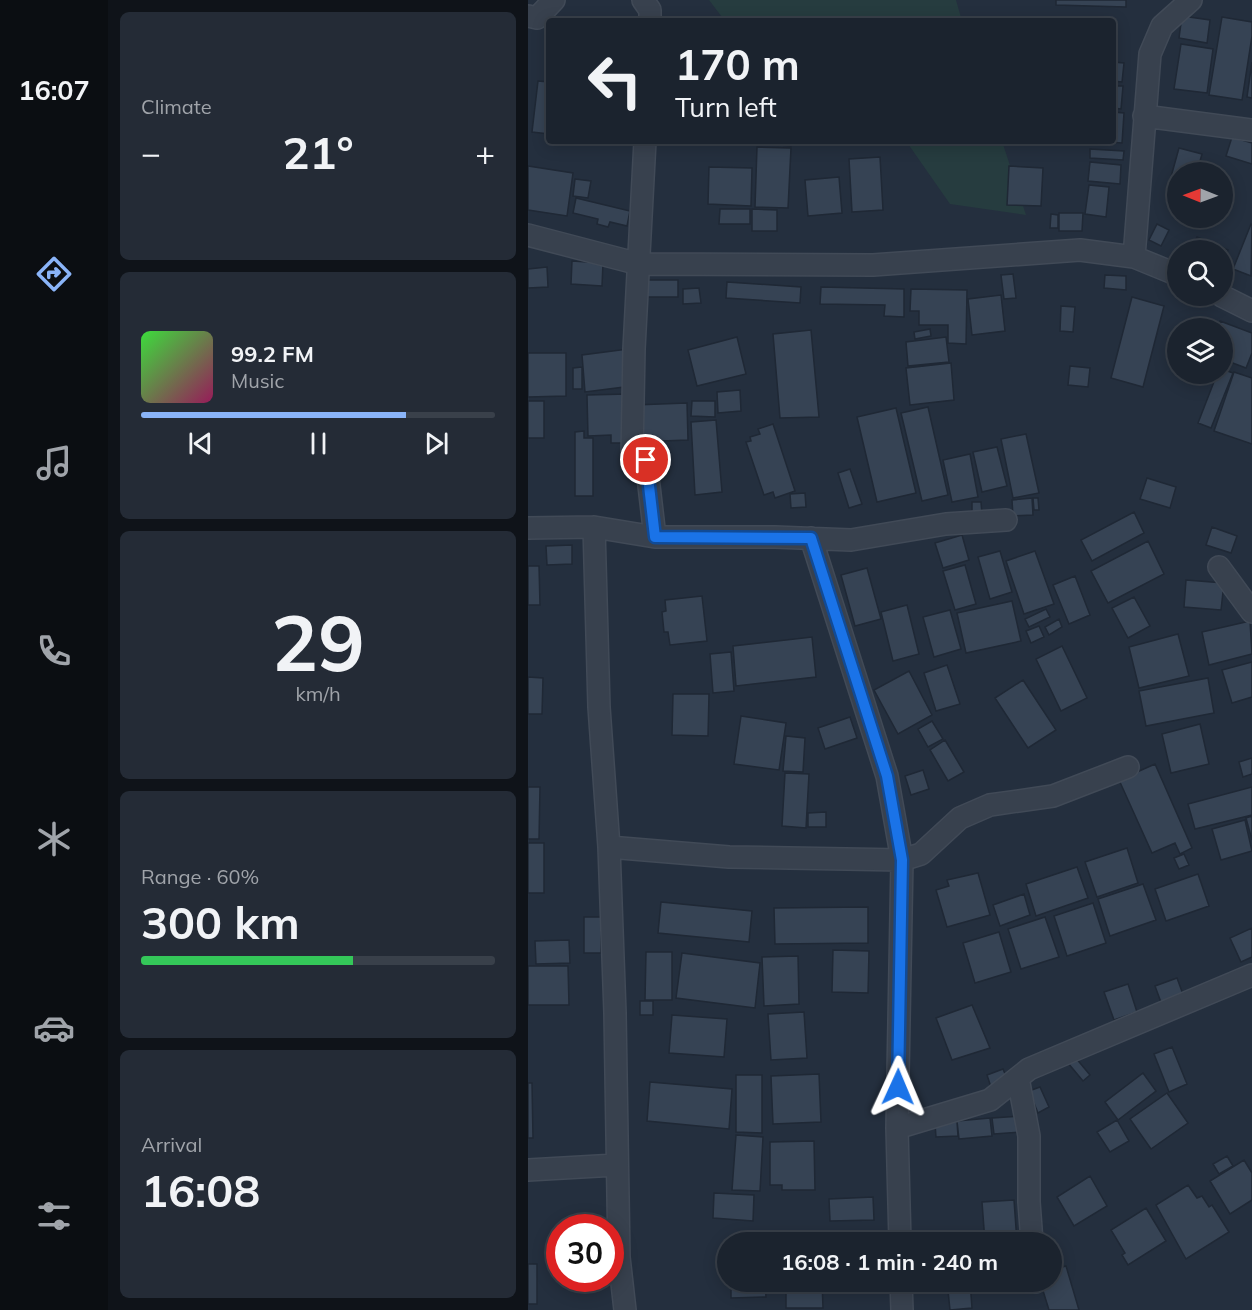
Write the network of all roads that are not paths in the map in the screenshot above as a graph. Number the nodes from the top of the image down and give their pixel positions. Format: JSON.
{"nodes":[{"id":1,"x":554,"y":0,"type":"edge"},
{"id":2,"x":643,"y":0,"type":"edge"},
{"id":3,"x":1191,"y":0,"type":"edge"},
{"id":4,"x":528,"y":16,"type":"edge"},
{"id":5,"x":650,"y":18,"type":"edge"},
{"id":6,"x":1144,"y":116,"type":"junction"},
{"id":7,"x":1252,"y":130,"type":"edge"},
{"id":8,"x":645,"y":144,"type":"edge"},
{"id":9,"x":529,"y":236,"type":"edge"},
{"id":10,"x":1134,"y":257,"type":"junction"},
{"id":11,"x":639,"y":264,"type":"junction"},
{"id":12,"x":1167,"y":270,"type":"edge"},
{"id":13,"x":1233,"y":302,"type":"edge"},
{"id":14,"x":1252,"y":311,"type":"edge"},
{"id":15,"x":1006,"y":520,"type":"dead end"},
{"id":16,"x":594,"y":527,"type":"junction"},
{"id":17,"x":528,"y":528,"type":"edge"},
{"id":18,"x":655,"y":537,"type":"junction"},
{"id":19,"x":811,"y":538,"type":"junction"},
{"id":20,"x":1219,"y":567,"type":"dead end"},
{"id":21,"x":1252,"y":612,"type":"edge"},
{"id":22,"x":1128,"y":767,"type":"dead end"},
{"id":23,"x":609,"y":847,"type":"junction"},
{"id":24,"x":902,"y":860,"type":"junction"},
{"id":25,"x":1252,"y":975,"type":"edge"},
{"id":26,"x":1018,"y":1078,"type":"junction"},
{"id":27,"x":897,"y":1128,"type":"junction"},
{"id":28,"x":616,"y":1165,"type":"junction"},
{"id":29,"x":528,"y":1170,"type":"edge"},
{"id":30,"x":900,"y":1232,"type":"edge"},
{"id":31,"x":1031,"y":1232,"type":"edge"},
{"id":32,"x":901,"y":1292,"type":"edge"},
{"id":33,"x":625,"y":1310,"type":"edge"},
{"id":34,"x":902,"y":1310,"type":"edge"}],
"edges":[{"from":1,"to":4,"type":"street"},
{"from":2,"to":5,"type":"street"},
{"from":3,"to":6,"type":"street"},
{"from":6,"to":7,"type":"street"},
{"from":6,"to":10,"type":"street"},
{"from":8,"to":11,"type":"street"},
{"from":9,"to":11,"type":"street"},
{"from":10,"to":11,"type":"street"},
{"from":10,"to":12,"type":"street"},
{"from":11,"to":18,"type":"street"},
{"from":13,"to":14,"type":"street"},
{"from":15,"to":19,"type":"street"},
{"from":16,"to":17,"type":"street"},
{"from":16,"to":18,"type":"street"},
{"from":16,"to":23,"type":"street"},
{"from":18,"to":19,"type":"street"},
{"from":19,"to":24,"type":"street"},
{"from":20,"to":21,"type":"street"},
{"from":22,"to":24,"type":"street"},
{"from":23,"to":24,"type":"street"},
{"from":23,"to":28,"type":"street"},
{"from":24,"to":27,"type":"street"},
{"from":25,"to":26,"type":"street"},
{"from":26,"to":27,"type":"street"},
{"from":26,"to":31,"type":"street"},
{"from":27,"to":30,"type":"street"},
{"from":28,"to":29,"type":"street"},
{"from":28,"to":33,"type":"street"},
{"from":32,"to":34,"type":"street"}]}
